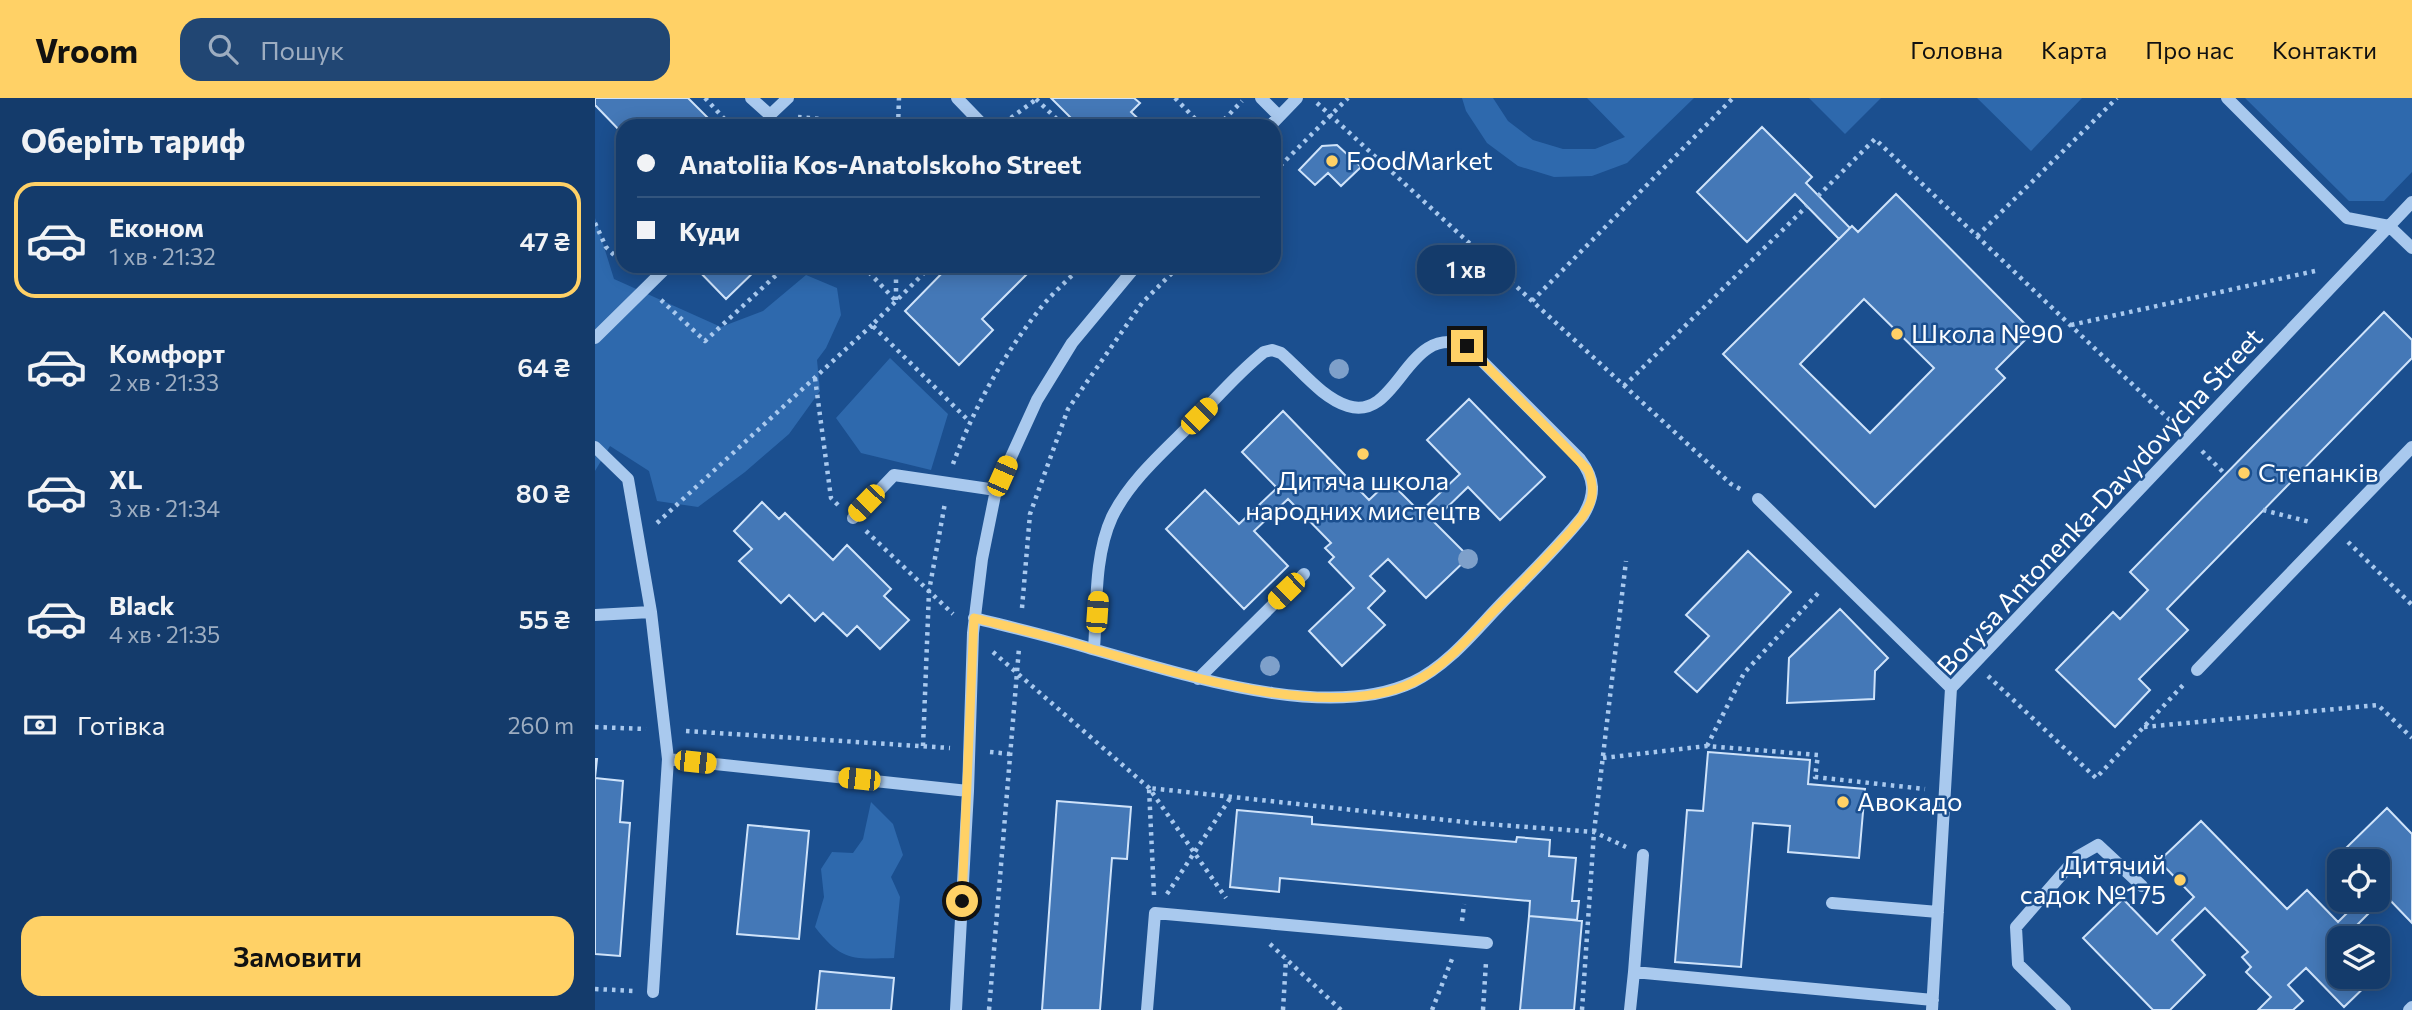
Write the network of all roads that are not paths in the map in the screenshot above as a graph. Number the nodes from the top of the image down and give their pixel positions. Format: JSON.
{"nodes":[{"id":1,"x":751,"y":98,"type":"edge"},
{"id":2,"x":788,"y":98,"type":"edge"},
{"id":3,"x":957,"y":98,"type":"edge"},
{"id":4,"x":1261,"y":98,"type":"edge"},
{"id":5,"x":1297,"y":98,"type":"edge"},
{"id":6,"x":2227,"y":98,"type":"edge"},
{"id":7,"x":977,"y":119,"type":"edge"},
{"id":8,"x":1274,"y":119,"type":"edge"},
{"id":9,"x":1277,"y":119,"type":"edge"},
{"id":10,"x":2412,"y":202,"type":"edge"},
{"id":11,"x":2389,"y":226,"type":"junction"},
{"id":12,"x":2412,"y":248,"type":"edge"},
{"id":13,"x":661,"y":273,"type":"edge"},
{"id":14,"x":1130,"y":273,"type":"edge"},
{"id":15,"x":595,"y":338,"type":"edge"},
{"id":16,"x":595,"y":447,"type":"edge"},
{"id":17,"x":2412,"y":447,"type":"edge"},
{"id":18,"x":996,"y":490,"type":"junction"},
{"id":19,"x":1758,"y":499,"type":"road end"},
{"id":20,"x":853,"y":518,"type":"dead end"},
{"id":21,"x":1304,"y":574,"type":"dead end"},
{"id":22,"x":651,"y":612,"type":"junction"},
{"id":23,"x":595,"y":615,"type":"edge"},
{"id":24,"x":974,"y":618,"type":"junction"},
{"id":25,"x":1094,"y":649,"type":"junction"},
{"id":26,"x":2197,"y":670,"type":"road end"},
{"id":27,"x":1198,"y":678,"type":"junction"},
{"id":28,"x":1951,"y":688,"type":"junction"},
{"id":29,"x":668,"y":759,"type":"junction"},
{"id":30,"x":968,"y":791,"type":"junction"},
{"id":31,"x":1643,"y":855,"type":"road end"},
{"id":32,"x":2142,"y":886,"type":"dead end"},
{"id":33,"x":1832,"y":903,"type":"dead end"},
{"id":34,"x":1938,"y":912,"type":"junction"},
{"id":35,"x":1487,"y":943,"type":"road end"},
{"id":36,"x":1633,"y":972,"type":"junction"},
{"id":37,"x":653,"y":992,"type":"road end"},
{"id":38,"x":1932,"y":1005,"type":"edge"},
{"id":39,"x":956,"y":1010,"type":"edge"},
{"id":40,"x":1147,"y":1010,"type":"edge"},
{"id":41,"x":1630,"y":1010,"type":"edge"},
{"id":42,"x":2065,"y":1010,"type":"edge"}],
"edges":[{"from":1,"to":2,"type":"street"},
{"from":3,"to":7,"type":"street"},
{"from":4,"to":8,"type":"street"},
{"from":5,"to":9,"type":"street"},
{"from":6,"to":11,"type":"street"},
{"from":10,"to":11,"type":"street","name":"Borysa Antonenka-Davydovycha Street"},
{"from":11,"to":12,"type":"street"},
{"from":11,"to":28,"type":"street","name":"Borysa Antonenka-Davydovycha Street"},
{"from":13,"to":15,"type":"street"},
{"from":14,"to":18,"type":"street"},
{"from":16,"to":22,"type":"street"},
{"from":17,"to":26,"type":"street"},
{"from":18,"to":20,"type":"street"},
{"from":18,"to":24,"type":"street"},
{"from":19,"to":28,"type":"street"},
{"from":21,"to":27,"type":"street"},
{"from":22,"to":23,"type":"street"},
{"from":22,"to":29,"type":"street"},
{"from":24,"to":25,"type":"street"},
{"from":24,"to":30,"type":"street"},
{"from":25,"to":27,"type":"street"},
{"from":25,"to":27,"type":"street"},
{"from":28,"to":34,"type":"street","name":"Borysa Antonenka-Davydovycha Street"},
{"from":29,"to":30,"type":"street"},
{"from":29,"to":37,"type":"street"},
{"from":30,"to":39,"type":"street"},
{"from":31,"to":36,"type":"street"},
{"from":32,"to":42,"type":"street"},
{"from":33,"to":34,"type":"street"},
{"from":34,"to":38,"type":"street","name":"Borysa Antonenka-Davydovycha Street"},
{"from":35,"to":40,"type":"street"},
{"from":36,"to":38,"type":"street"},
{"from":36,"to":41,"type":"street"}]}
